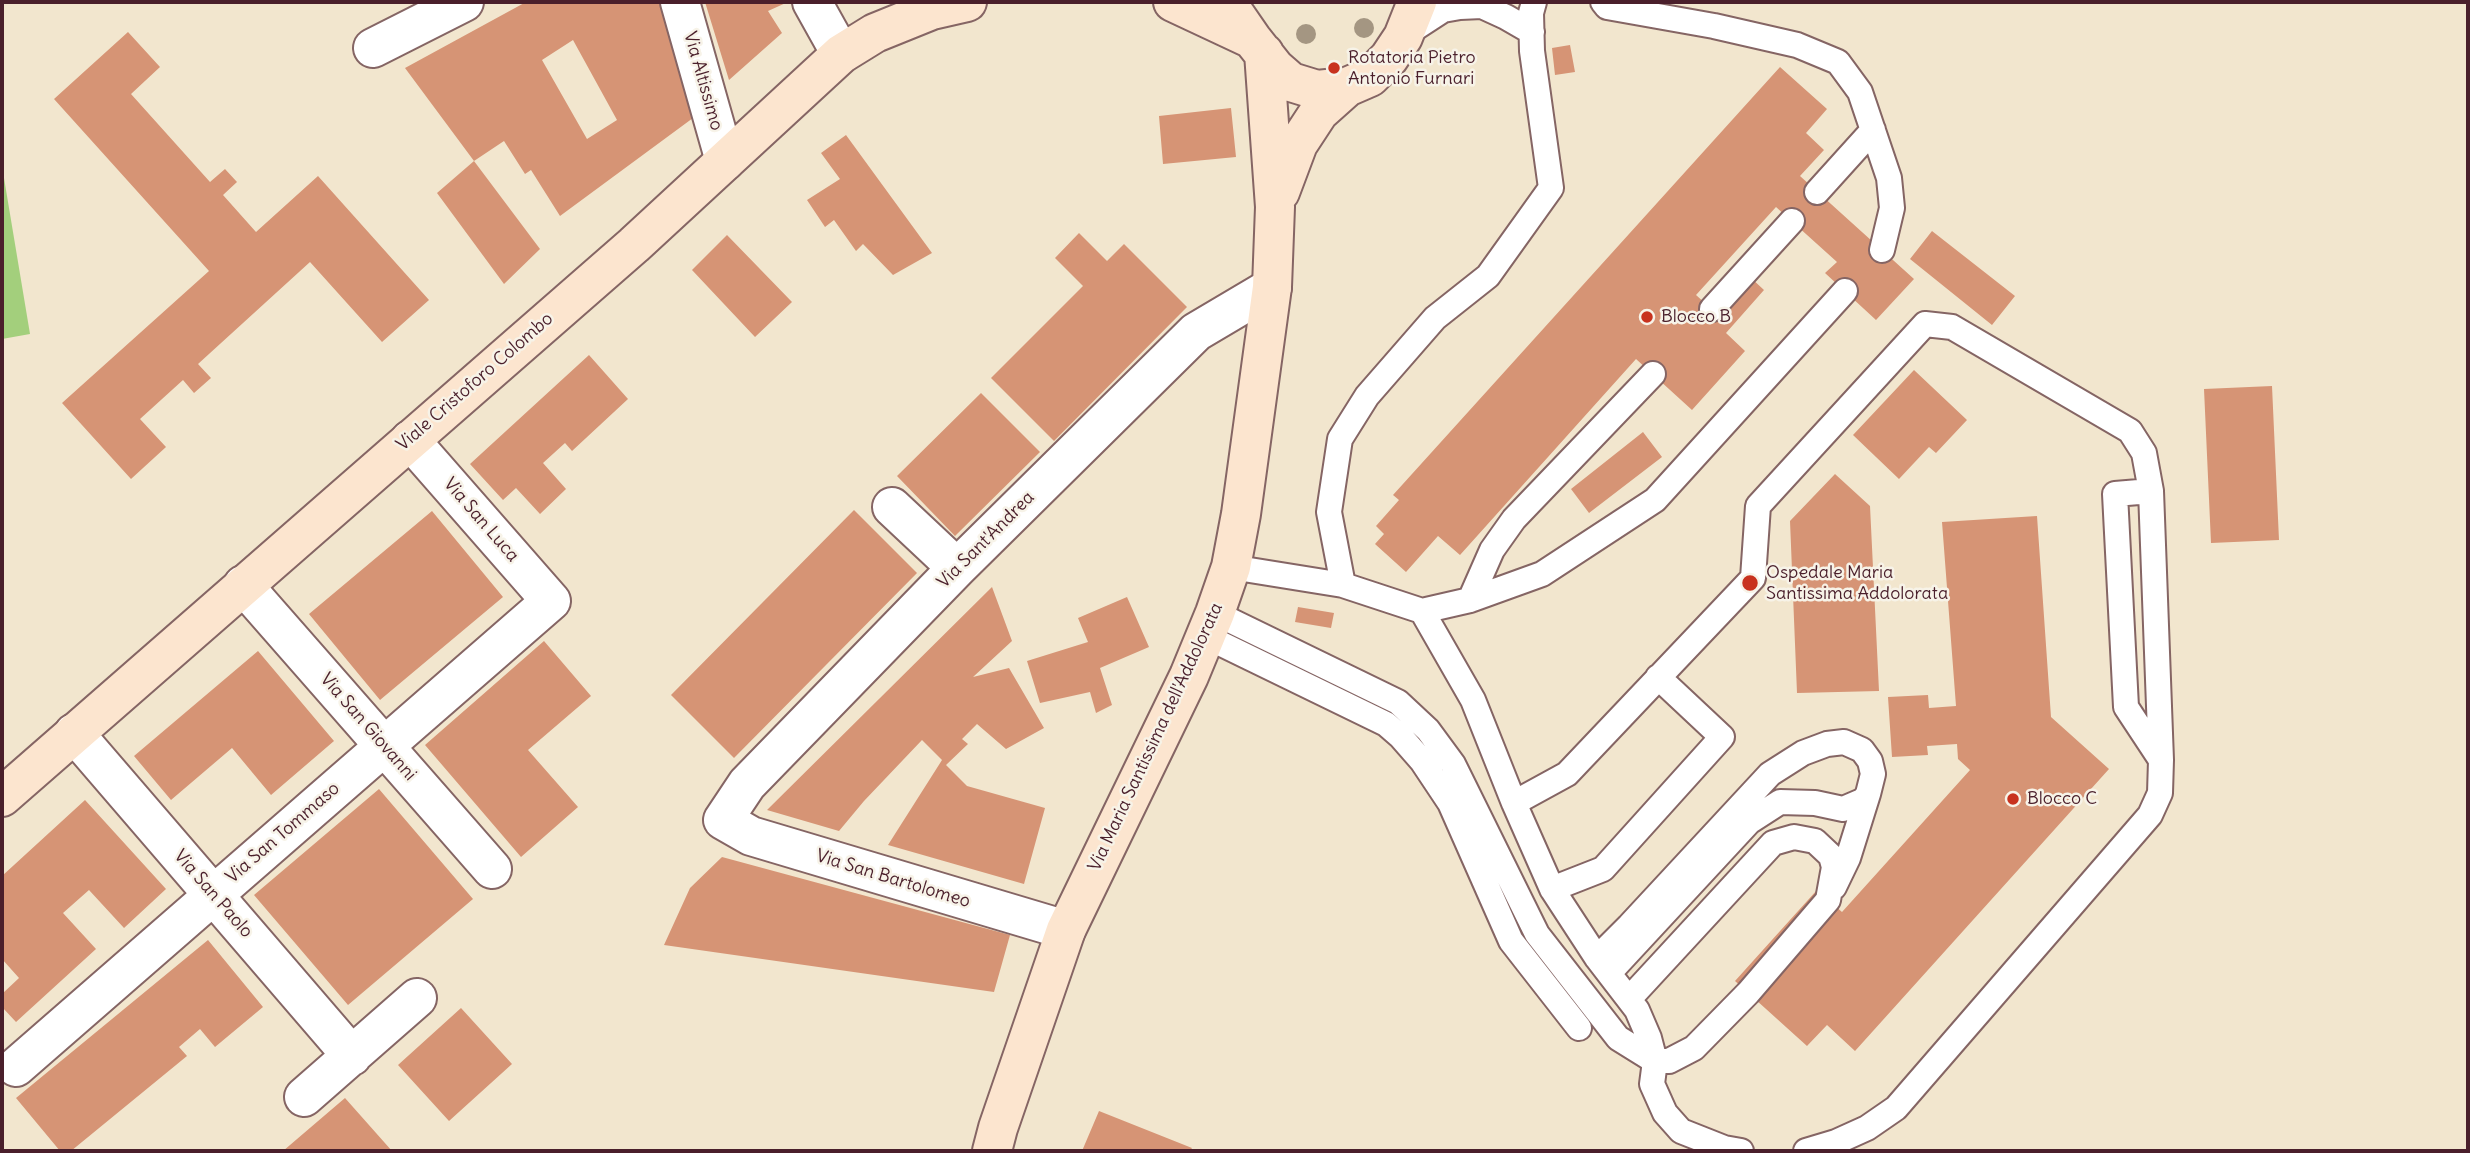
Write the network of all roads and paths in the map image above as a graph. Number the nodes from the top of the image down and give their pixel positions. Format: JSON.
{"nodes":[{"id":1,"x":464,"y":2,"type":"edge"},
{"id":2,"x":680,"y":2,"type":"edge"},
{"id":3,"x":812,"y":2,"type":"edge"},
{"id":4,"x":967,"y":2,"type":"edge"},
{"id":5,"x":1173,"y":2,"type":"edge"},
{"id":6,"x":1229,"y":2,"type":"edge"},
{"id":7,"x":1417,"y":2,"type":"edge"},
{"id":8,"x":1534,"y":2,"type":"edge"},
{"id":9,"x":1602,"y":2,"type":"edge"},
{"id":10,"x":1532,"y":32,"type":"junction"},
{"id":11,"x":1403,"y":37,"type":"junction"},
{"id":12,"x":1258,"y":46,"type":"junction"},
{"id":13,"x":373,"y":48,"type":"dead end"},
{"id":14,"x":841,"y":54,"type":"junction"},
{"id":15,"x":1347,"y":87,"type":"junction"},
{"id":16,"x":1873,"y":130,"type":"junction"},
{"id":17,"x":725,"y":160,"type":"junction"},
{"id":18,"x":1817,"y":191,"type":"dead end"},
{"id":19,"x":1275,"y":207,"type":"junction"},
{"id":20,"x":1792,"y":221,"type":"dead end"},
{"id":21,"x":1882,"y":250,"type":"dead end"},
{"id":22,"x":1272,"y":287,"type":"junction"},
{"id":23,"x":1845,"y":291,"type":"dead end"},
{"id":24,"x":1712,"y":309,"type":"dead end"},
{"id":25,"x":1653,"y":374,"type":"dead end"},
{"id":26,"x":410,"y":440,"type":"junction"},
{"id":27,"x":2151,"y":491,"type":"junction"},
{"id":28,"x":892,"y":507,"type":"dead end"},
{"id":29,"x":1231,"y":567,"type":"junction"},
{"id":30,"x":957,"y":568,"type":"junction"},
{"id":31,"x":243,"y":585,"type":"junction"},
{"id":32,"x":1343,"y":586,"type":"junction"},
{"id":33,"x":1470,"y":600,"type":"junction"},
{"id":34,"x":551,"y":601,"type":"joint"},
{"id":35,"x":1422,"y":611,"type":"junction"},
{"id":36,"x":1210,"y":625,"type":"junction"},
{"id":37,"x":1658,"y":677,"type":"junction"},
{"id":38,"x":74,"y":733,"type":"junction"},
{"id":39,"x":384,"y":745,"type":"junction"},
{"id":40,"x":2161,"y":760,"type":"junction"},
{"id":41,"x":1868,"y":794,"type":"junction"},
{"id":42,"x":2,"y":797,"type":"edge"},
{"id":43,"x":1514,"y":803,"type":"junction"},
{"id":44,"x":723,"y":820,"type":"joint"},
{"id":45,"x":492,"y":869,"type":"dead end"},
{"id":46,"x":1552,"y":889,"type":"junction"},
{"id":47,"x":213,"y":895,"type":"junction"},
{"id":48,"x":1828,"y":900,"type":"junction"},
{"id":49,"x":1066,"y":930,"type":"junction"},
{"id":50,"x":1603,"y":965,"type":"junction"},
{"id":51,"x":417,"y":998,"type":"dead end"},
{"id":52,"x":1629,"y":999,"type":"junction"},
{"id":53,"x":1579,"y":1028,"type":"dead end"},
{"id":54,"x":352,"y":1056,"type":"junction"},
{"id":55,"x":1656,"y":1062,"type":"junction"},
{"id":56,"x":16,"y":1067,"type":"dead end"},
{"id":57,"x":304,"y":1097,"type":"dead end"},
{"id":58,"x":992,"y":1151,"type":"edge"},
{"id":59,"x":1017,"y":1151,"type":"edge"},
{"id":60,"x":1741,"y":1151,"type":"edge"},
{"id":61,"x":1806,"y":1151,"type":"edge"}],
"edges":[{"from":1,"to":13,"type":"street"},
{"from":2,"to":17,"type":"street","name":"Via Altissimo"},
{"from":3,"to":14,"type":"street"},
{"from":4,"to":14,"type":"street","name":"Viale Cristoforo Colombo"},
{"from":5,"to":12,"type":"street"},
{"from":6,"to":12,"type":"street"},
{"from":7,"to":11,"type":"street"},
{"from":8,"to":10,"type":"lane"},
{"from":9,"to":16,"type":"lane"},
{"from":10,"to":11,"type":"lane"},
{"from":10,"to":32,"type":"lane"},
{"from":11,"to":15,"type":"street"},
{"from":12,"to":15,"type":"street"},
{"from":12,"to":19,"type":"street"},
{"from":14,"to":17,"type":"street","name":"Viale Cristoforo Colombo"},
{"from":15,"to":19,"type":"street"},
{"from":16,"to":18,"type":"lane"},
{"from":16,"to":21,"type":"lane"},
{"from":17,"to":26,"type":"street","name":"Viale Cristoforo Colombo"},
{"from":19,"to":22,"type":"street","name":"Via Maria Santissima dell'Addolorata"},
{"from":20,"to":24,"type":"lane"},
{"from":22,"to":29,"type":"street","name":"Via Maria Santissima dell'Addolorata"},
{"from":22,"to":30,"type":"street","name":"Via Sant'Andrea"},
{"from":23,"to":33,"type":"lane"},
{"from":25,"to":33,"type":"lane"},
{"from":26,"to":31,"type":"street","name":"Viale Cristoforo Colombo"},
{"from":26,"to":34,"type":"street","name":"Via San Luca"},
{"from":27,"to":37,"type":"lane"},
{"from":27,"to":40,"type":"lane"},
{"from":27,"to":40,"type":"lane"},
{"from":28,"to":30,"type":"street"},
{"from":29,"to":32,"type":"lane"},
{"from":29,"to":36,"type":"street","name":"Via Maria Santissima dell'Addolorata"},
{"from":30,"to":44,"type":"street","name":"Via Sant'Andrea"},
{"from":31,"to":38,"type":"street","name":"Viale Cristoforo Colombo"},
{"from":31,"to":39,"type":"street","name":"Via San Giovanni"},
{"from":32,"to":35,"type":"lane"},
{"from":33,"to":35,"type":"lane"},
{"from":34,"to":39,"type":"street","name":"Via San Tommaso"},
{"from":35,"to":43,"type":"lane"},
{"from":36,"to":49,"type":"street","name":"Via Maria Santissima dell'Addolorata"},
{"from":36,"to":53,"type":"lane"},
{"from":36,"to":55,"type":"lane"},
{"from":37,"to":43,"type":"lane"},
{"from":37,"to":46,"type":"lane"},
{"from":38,"to":42,"type":"street","name":"Viale Cristoforo Colombo"},
{"from":38,"to":47,"type":"street","name":"Via San Paolo"},
{"from":39,"to":45,"type":"street","name":"Via San Giovanni"},
{"from":39,"to":47,"type":"street","name":"Via San Tommaso"},
{"from":40,"to":61,"type":"lane"},
{"from":41,"to":48,"type":"lane"},
{"from":41,"to":50,"type":"lane"},
{"from":41,"to":50,"type":"lane"},
{"from":43,"to":46,"type":"lane"},
{"from":44,"to":49,"type":"street","name":"Via San Bartolomeo"},
{"from":46,"to":50,"type":"lane"},
{"from":47,"to":54,"type":"street","name":"Via San Paolo"},
{"from":47,"to":56,"type":"street","name":"Via San Tommaso"},
{"from":48,"to":52,"type":"lane"},
{"from":48,"to":55,"type":"lane"},
{"from":49,"to":58,"type":"street","name":"Via Maria Santissima dell'Addolorata"},
{"from":49,"to":59,"type":"street","name":"Via Maria Santissima dell'Addolorata"},
{"from":50,"to":52,"type":"lane"},
{"from":51,"to":54,"type":"street"},
{"from":52,"to":55,"type":"lane"},
{"from":54,"to":57,"type":"street"},
{"from":55,"to":60,"type":"lane"}]}
